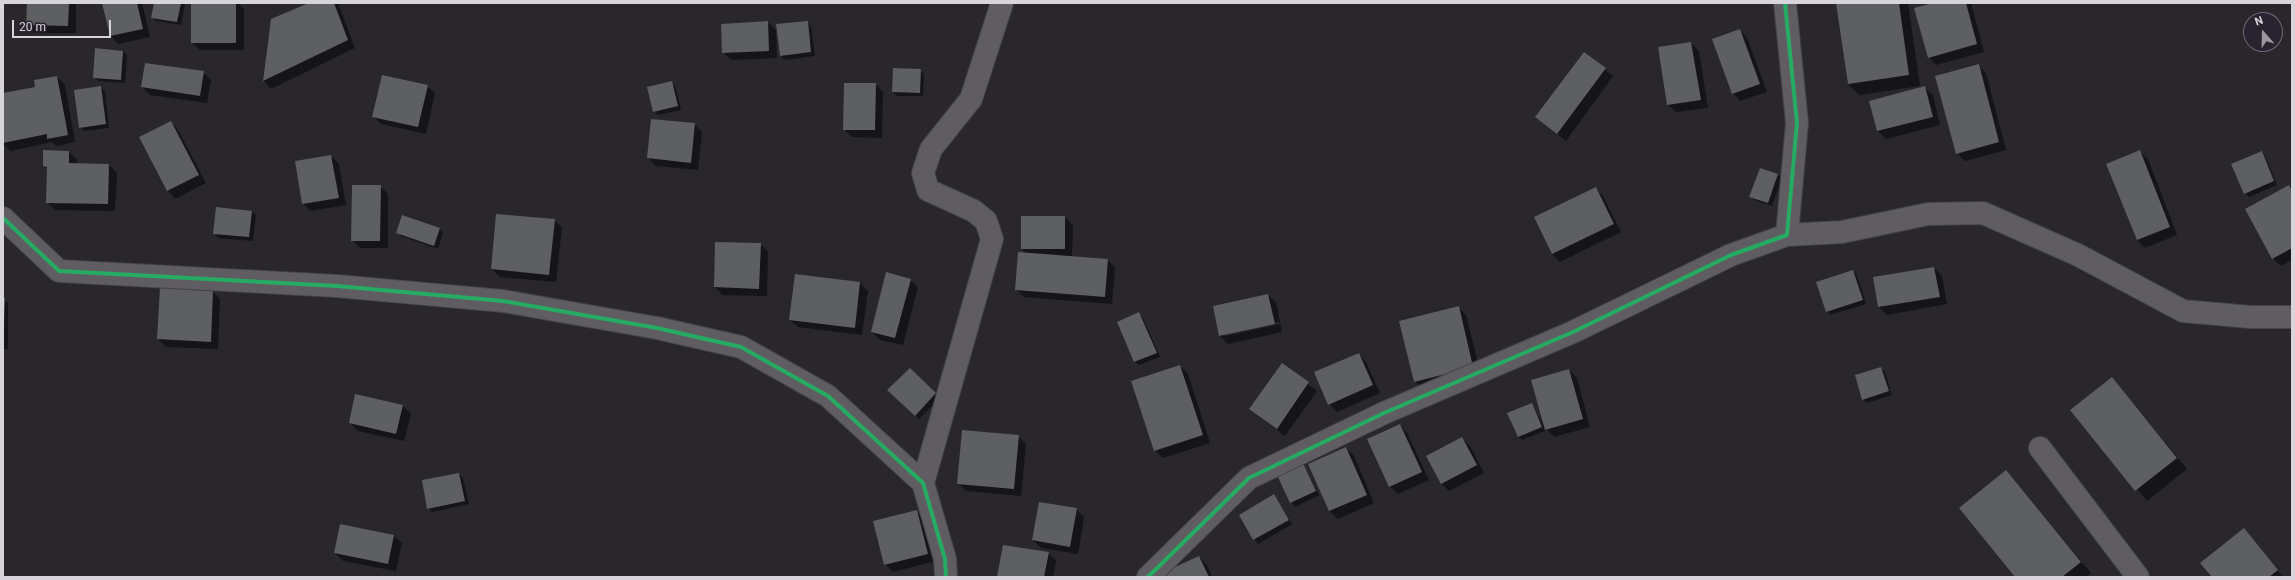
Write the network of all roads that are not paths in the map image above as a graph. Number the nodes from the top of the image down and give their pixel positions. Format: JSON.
{"nodes":[{"id":1,"x":1002,"y":3,"type":"edge"},
{"id":2,"x":1785,"y":3,"type":"edge"},
{"id":3,"x":3,"y":218,"type":"edge"},
{"id":4,"x":1787,"y":235,"type":"junction"},
{"id":5,"x":2292,"y":317,"type":"edge"},
{"id":6,"x":2040,"y":448,"type":"dead end"},
{"id":7,"x":923,"y":483,"type":"junction"},
{"id":8,"x":946,"y":577,"type":"edge"},
{"id":9,"x":1148,"y":577,"type":"edge"},
{"id":10,"x":2138,"y":577,"type":"edge"}],
"edges":[{"from":1,"to":7,"type":"street"},
{"from":2,"to":4,"type":"street"},
{"from":3,"to":7,"type":"street"},
{"from":4,"to":5,"type":"street"},
{"from":4,"to":9,"type":"street"},
{"from":6,"to":10,"type":"street"},
{"from":7,"to":8,"type":"street"}]}
